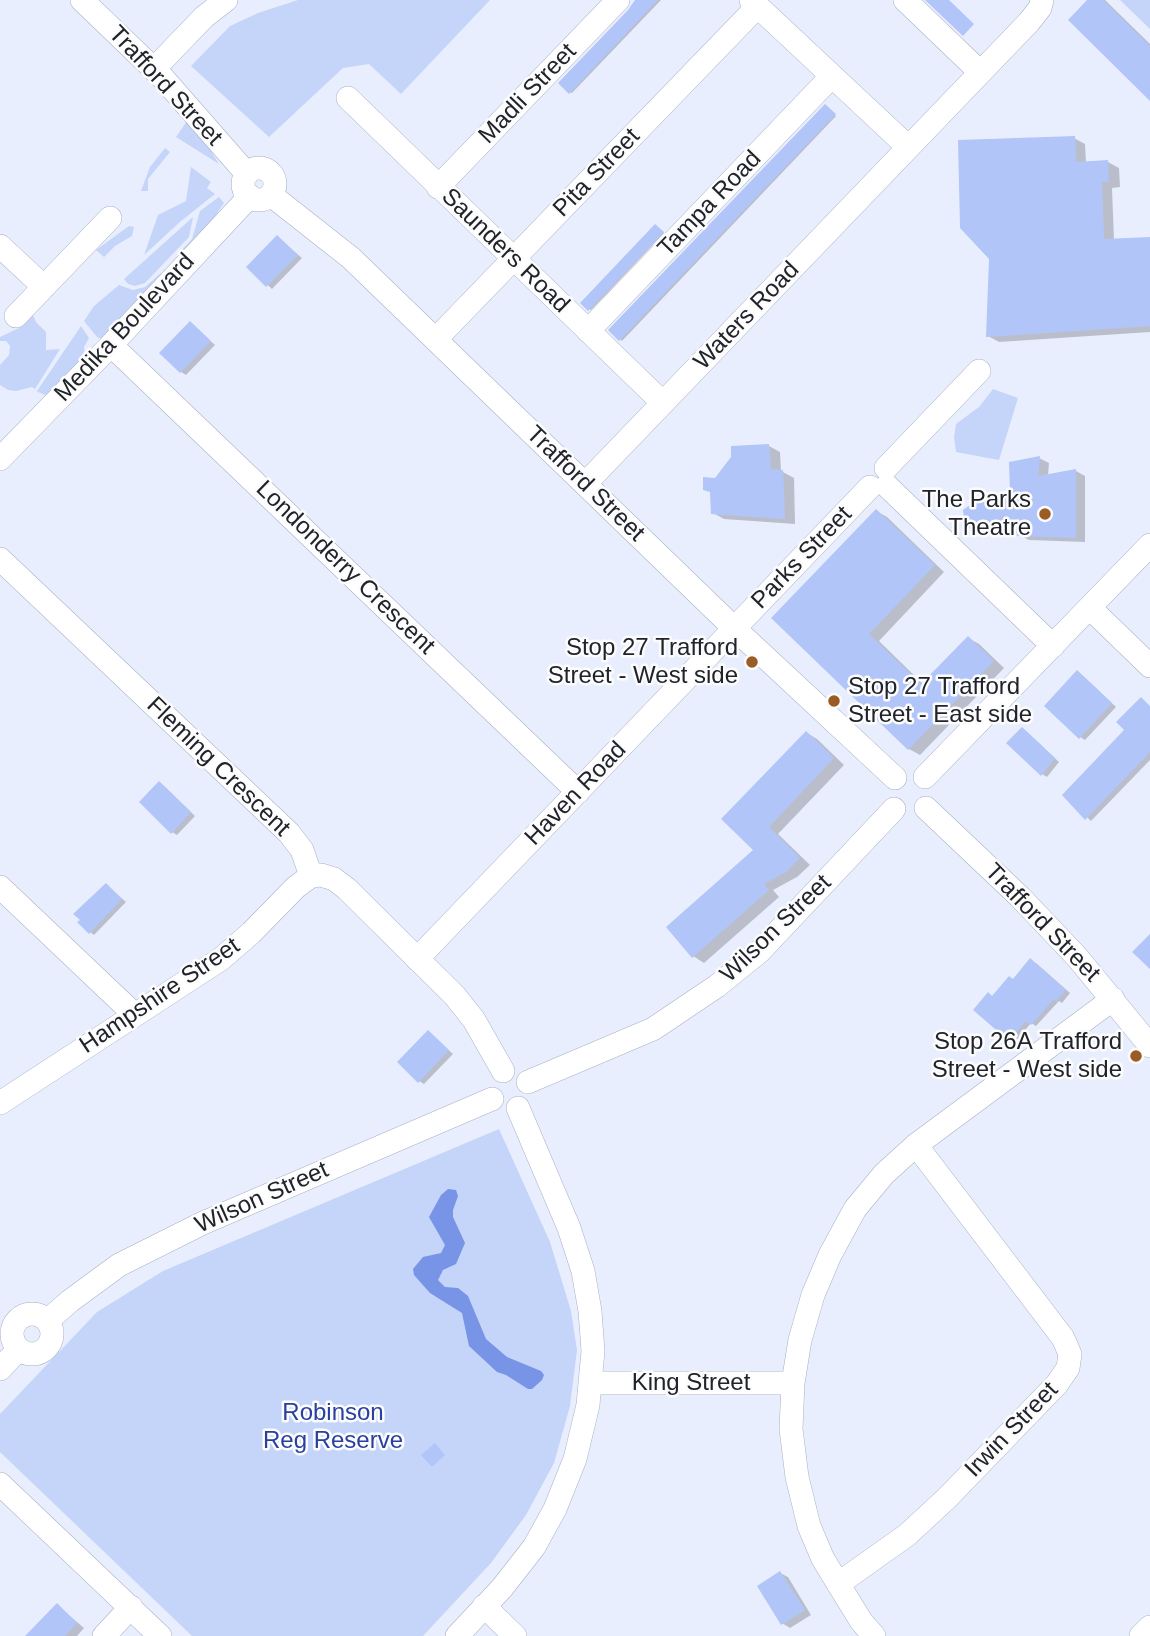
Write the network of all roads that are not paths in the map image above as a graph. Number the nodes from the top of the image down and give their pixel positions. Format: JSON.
{"nodes":[{"id":1,"x":82,"y":0,"type":"edge"},
{"id":2,"x":226,"y":0,"type":"edge"},
{"id":3,"x":618,"y":0,"type":"edge"},
{"id":4,"x":905,"y":0,"type":"edge"},
{"id":5,"x":1042,"y":0,"type":"edge"},
{"id":6,"x":754,"y":3,"type":"edge"},
{"id":7,"x":154,"y":69,"type":"junction"},
{"id":8,"x":980,"y":72,"type":"junction"},
{"id":9,"x":831,"y":77,"type":"junction"},
{"id":10,"x":348,"y":98,"type":"dead end"},
{"id":11,"x":908,"y":147,"type":"junction"},
{"id":12,"x":438,"y":187,"type":"junction"},
{"id":13,"x":256,"y":188,"type":"junction"},
{"id":14,"x":110,"y":218,"type":"dead end"},
{"id":15,"x":0,"y":246,"type":"edge"},
{"id":16,"x":514,"y":259,"type":"junction"},
{"id":17,"x":44,"y":287,"type":"junction"},
{"id":18,"x":16,"y":316,"type":"dead end"},
{"id":19,"x":588,"y":331,"type":"junction"},
{"id":20,"x":436,"y":339,"type":"junction"},
{"id":21,"x":111,"y":345,"type":"junction"},
{"id":22,"x":979,"y":371,"type":"dead end"},
{"id":23,"x":663,"y":403,"type":"junction"},
{"id":24,"x":0,"y":459,"type":"edge"},
{"id":25,"x":881,"y":480,"type":"junction"},
{"id":26,"x":585,"y":484,"type":"junction"},
{"id":27,"x":1150,"y":545,"type":"edge"},
{"id":28,"x":0,"y":559,"type":"edge"},
{"id":29,"x":1090,"y":608,"type":"junction"},
{"id":30,"x":735,"y":629,"type":"junction"},
{"id":31,"x":1053,"y":646,"type":"junction"},
{"id":32,"x":1150,"y":666,"type":"edge"},
{"id":33,"x":925,"y":777,"type":"junction"},
{"id":34,"x":895,"y":778,"type":"junction"},
{"id":35,"x":579,"y":792,"type":"junction"},
{"id":36,"x":894,"y":808,"type":"junction"},
{"id":37,"x":926,"y":808,"type":"junction"},
{"id":38,"x":311,"y":876,"type":"junction"},
{"id":39,"x":0,"y":887,"type":"edge"},
{"id":40,"x":417,"y":959,"type":"junction"},
{"id":41,"x":1113,"y":999,"type":"junction"},
{"id":42,"x":135,"y":1014,"type":"junction"},
{"id":43,"x":1150,"y":1046,"type":"edge"},
{"id":44,"x":503,"y":1071,"type":"junction"},
{"id":45,"x":528,"y":1082,"type":"junction"},
{"id":46,"x":492,"y":1099,"type":"junction"},
{"id":47,"x":0,"y":1103,"type":"edge"},
{"id":48,"x":517,"y":1108,"type":"junction"},
{"id":49,"x":916,"y":1145,"type":"junction"},
{"id":50,"x":8,"y":1313,"type":"edge"},
{"id":51,"x":47,"y":1321,"type":"junction"},
{"id":52,"x":19,"y":1349,"type":"junction"},
{"id":53,"x":0,"y":1369,"type":"edge"},
{"id":54,"x":590,"y":1383,"type":"junction"},
{"id":55,"x":793,"y":1383,"type":"junction"},
{"id":56,"x":0,"y":1484,"type":"edge"},
{"id":57,"x":838,"y":1584,"type":"junction"},
{"id":58,"x":484,"y":1606,"type":"junction"},
{"id":59,"x":131,"y":1608,"type":"junction"},
{"id":60,"x":1150,"y":1627,"type":"edge"},
{"id":61,"x":104,"y":1636,"type":"edge"},
{"id":62,"x":160,"y":1636,"type":"edge"},
{"id":63,"x":457,"y":1636,"type":"edge"},
{"id":64,"x":515,"y":1636,"type":"edge"},
{"id":65,"x":874,"y":1636,"type":"edge"},
{"id":66,"x":1141,"y":1636,"type":"edge"}],
"edges":[{"from":1,"to":7,"type":"street","name":"Trafford Street"},
{"from":2,"to":7,"type":"street"},
{"from":3,"to":12,"type":"street","name":"Madli Street"},
{"from":4,"to":8,"type":"street"},
{"from":5,"to":8,"type":"street","name":"Waters Road"},
{"from":6,"to":9,"type":"street"},
{"from":6,"to":16,"type":"street","name":"Pita Street"},
{"from":7,"to":13,"type":"street","name":"Trafford Street"},
{"from":8,"to":11,"type":"street","name":"Waters Road"},
{"from":9,"to":11,"type":"street"},
{"from":9,"to":19,"type":"street","name":"Tampa Road"},
{"from":10,"to":12,"type":"street","name":"Saunders Road"},
{"from":11,"to":23,"type":"street","name":"Waters Road"},
{"from":12,"to":16,"type":"street","name":"Saunders Road"},
{"from":13,"to":20,"type":"street","name":"Trafford Street"},
{"from":13,"to":21,"type":"street","name":"Medika Boulevard"},
{"from":14,"to":17,"type":"street"},
{"from":15,"to":17,"type":"street"},
{"from":16,"to":19,"type":"street","name":"Saunders Road"},
{"from":16,"to":20,"type":"street","name":"Pita Street"},
{"from":17,"to":18,"type":"street"},
{"from":19,"to":23,"type":"street","name":"Saunders Road"},
{"from":20,"to":26,"type":"street","name":"Trafford Street"},
{"from":21,"to":24,"type":"street","name":"Medika Boulevard"},
{"from":21,"to":35,"type":"street","name":"Londonderry Crescent"},
{"from":22,"to":25,"type":"street","name":"Parks Street"},
{"from":23,"to":26,"type":"street","name":"Waters Road"},
{"from":25,"to":30,"type":"street","name":"Parks Street"},
{"from":25,"to":31,"type":"street"},
{"from":26,"to":30,"type":"street","name":"Trafford Street"},
{"from":27,"to":29,"type":"street"},
{"from":28,"to":38,"type":"street","name":"Fleming Crescent"},
{"from":29,"to":31,"type":"street"},
{"from":29,"to":32,"type":"street"},
{"from":30,"to":34,"type":"street","name":"Trafford Street"},
{"from":30,"to":35,"type":"street","name":"Haven Road"},
{"from":31,"to":33,"type":"street"},
{"from":33,"to":34,"type":"street"},
{"from":33,"to":37,"type":"street"},
{"from":34,"to":36,"type":"street"},
{"from":35,"to":40,"type":"street","name":"Haven Road"},
{"from":36,"to":37,"type":"street"},
{"from":36,"to":45,"type":"street","name":"Wilson Street"},
{"from":37,"to":41,"type":"street","name":"Trafford Street"},
{"from":38,"to":40,"type":"street"},
{"from":38,"to":42,"type":"street","name":"Hampshire Street"},
{"from":39,"to":42,"type":"street"},
{"from":40,"to":44,"type":"street"},
{"from":41,"to":43,"type":"street","name":"Trafford Street"},
{"from":41,"to":49,"type":"street"},
{"from":42,"to":47,"type":"street","name":"Hampshire Street"},
{"from":44,"to":45,"type":"street"},
{"from":44,"to":46,"type":"street"},
{"from":45,"to":48,"type":"street"},
{"from":46,"to":48,"type":"street"},
{"from":46,"to":51,"type":"street","name":"Wilson Street"},
{"from":48,"to":54,"type":"street"},
{"from":49,"to":55,"type":"street"},
{"from":49,"to":57,"type":"street","name":"Irwin Street"},
{"from":50,"to":51,"type":"street"},
{"from":50,"to":52,"type":"street"},
{"from":51,"to":52,"type":"street"},
{"from":52,"to":53,"type":"street"},
{"from":54,"to":55,"type":"street","name":"King Street"},
{"from":54,"to":58,"type":"street"},
{"from":55,"to":57,"type":"street"},
{"from":56,"to":59,"type":"street"},
{"from":57,"to":65,"type":"street"},
{"from":58,"to":63,"type":"street"},
{"from":58,"to":64,"type":"street"},
{"from":59,"to":61,"type":"street"},
{"from":59,"to":62,"type":"street"},
{"from":60,"to":66,"type":"street"}]}
